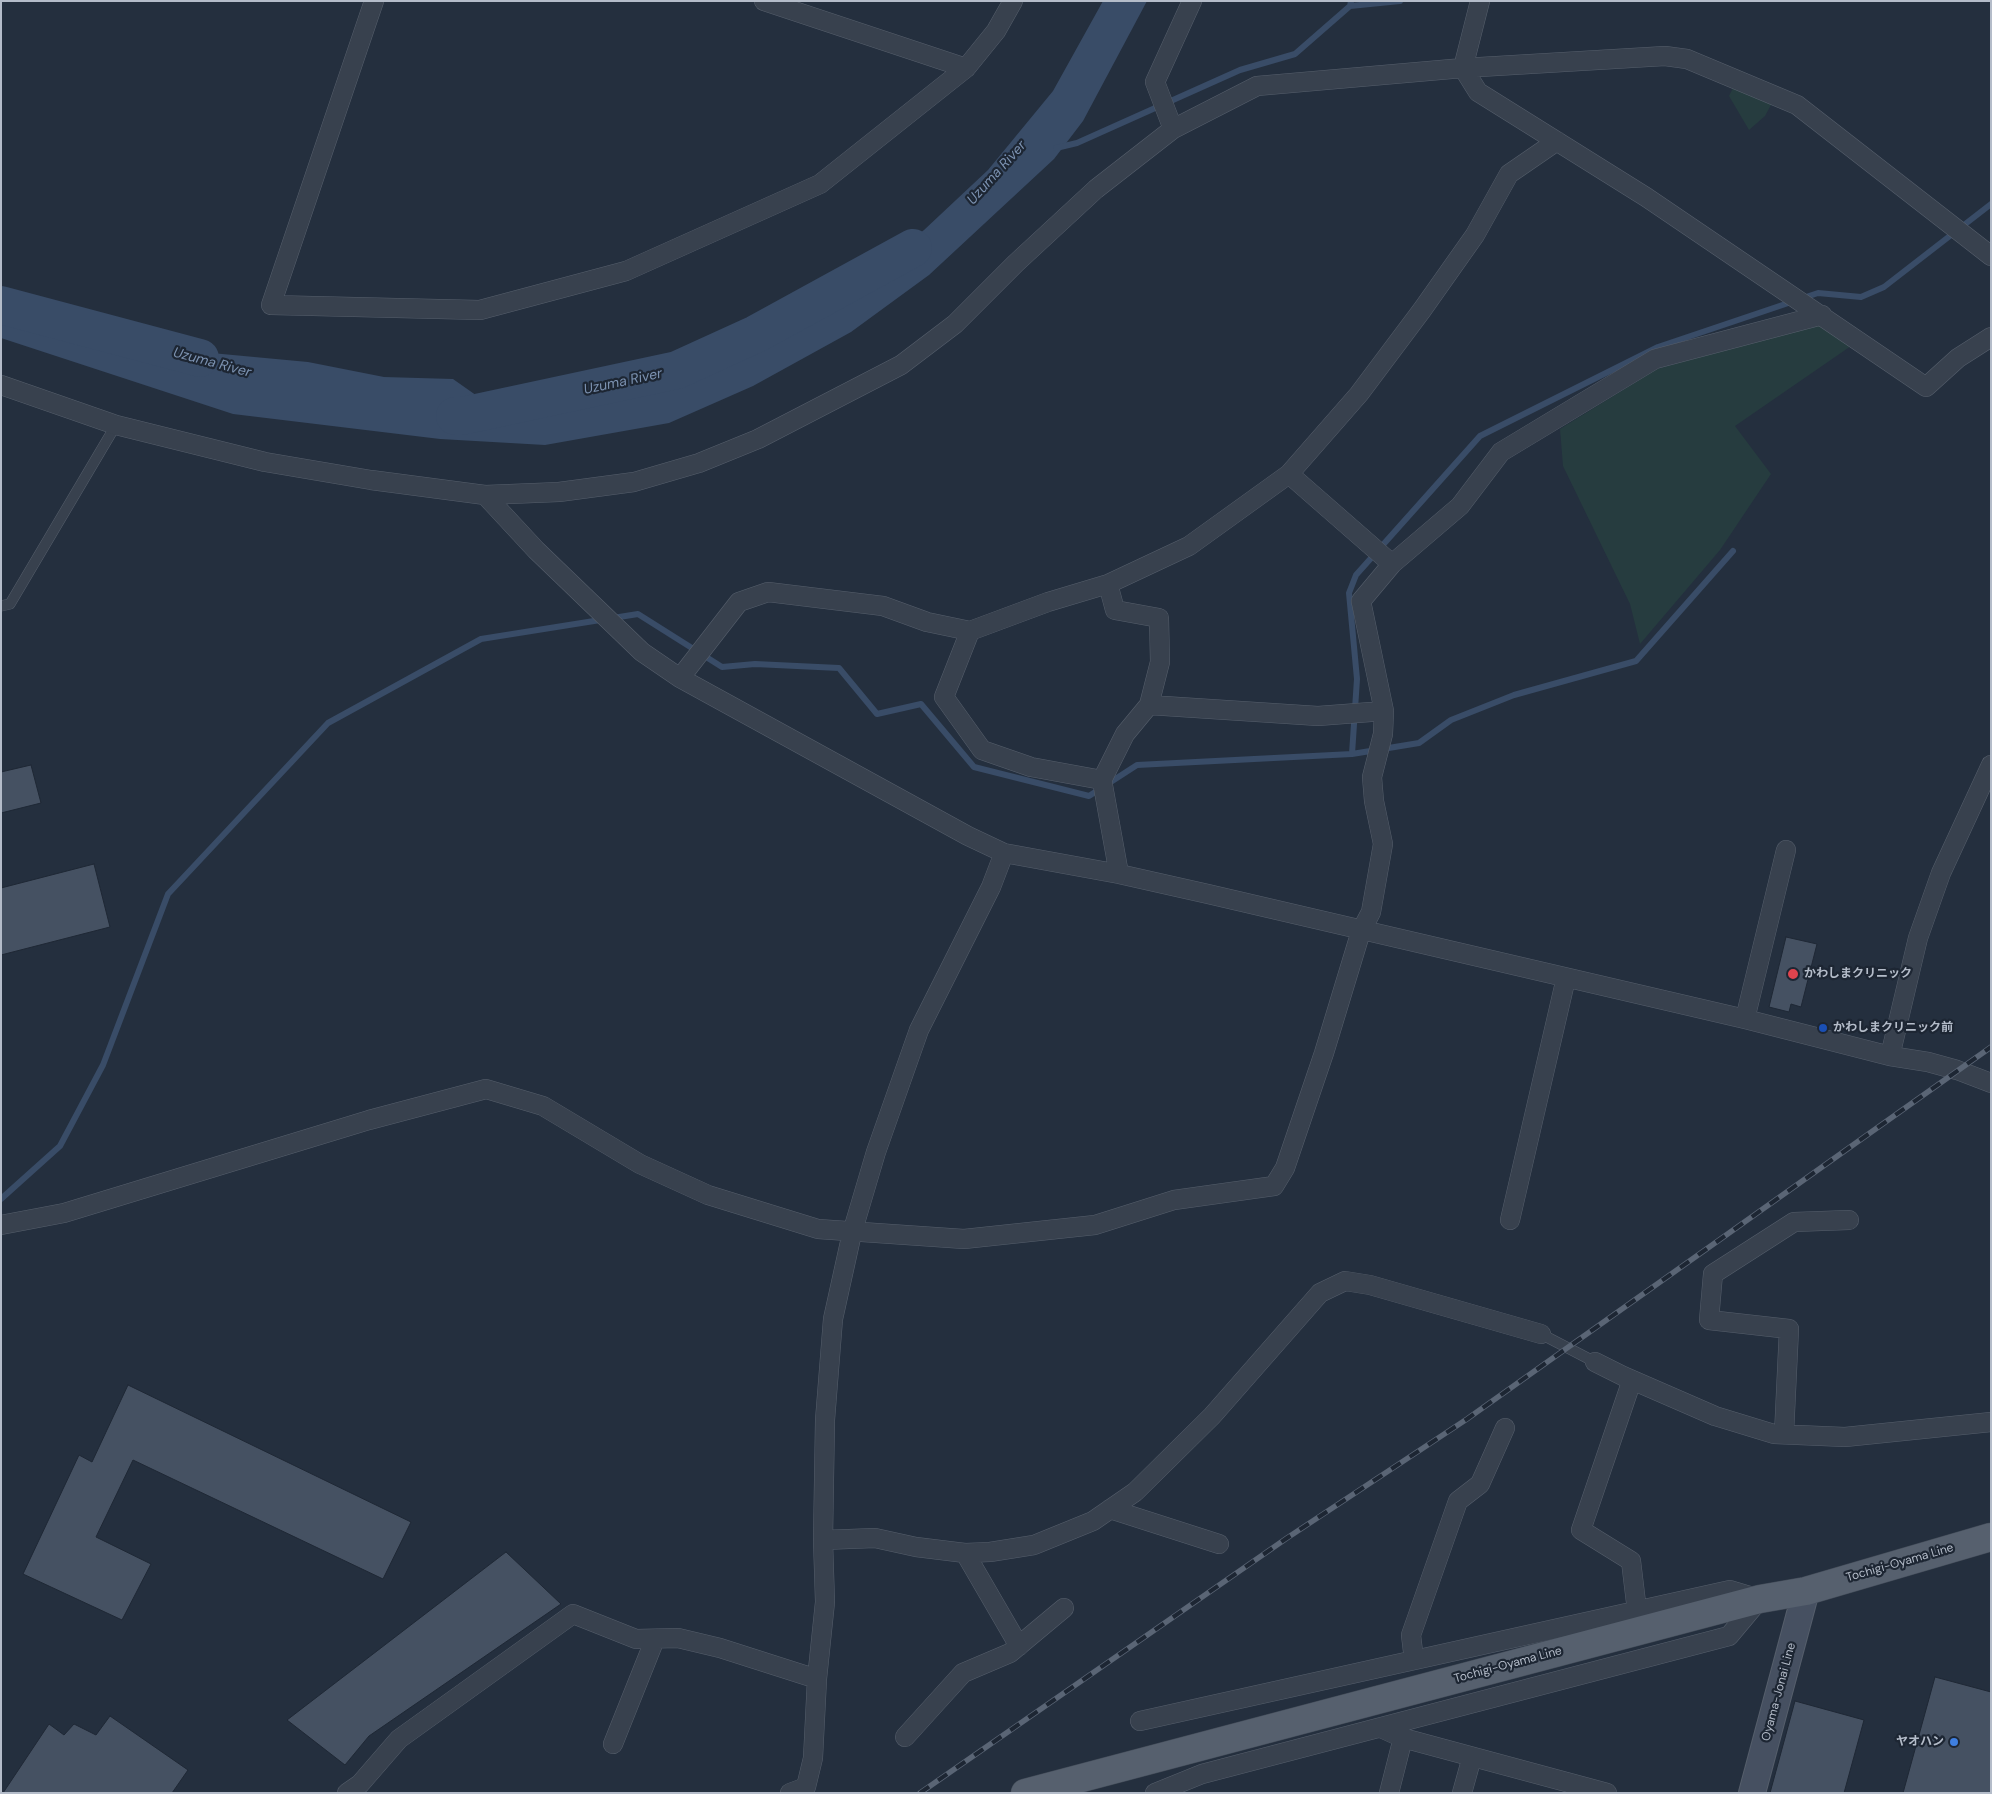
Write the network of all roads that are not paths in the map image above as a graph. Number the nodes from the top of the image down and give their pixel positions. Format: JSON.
{"nodes":[{"id":1,"x":374,"y":1,"type":"edge"},
{"id":2,"x":764,"y":1,"type":"edge"},
{"id":3,"x":1013,"y":1,"type":"edge"},
{"id":4,"x":1192,"y":1,"type":"edge"},
{"id":5,"x":1479,"y":4,"type":"edge"},
{"id":6,"x":966,"y":68,"type":"junction"},
{"id":7,"x":1463,"y":68,"type":"junction"},
{"id":8,"x":1173,"y":129,"type":"junction"},
{"id":9,"x":1558,"y":141,"type":"junction"},
{"id":10,"x":1991,"y":256,"type":"edge"},
{"id":11,"x":1822,"y":315,"type":"junction"},
{"id":12,"x":1989,"y":342,"type":"edge"},
{"id":13,"x":1,"y":385,"type":"edge"},
{"id":14,"x":116,"y":425,"type":"junction"},
{"id":15,"x":1289,"y":474,"type":"junction"},
{"id":16,"x":485,"y":494,"type":"junction"},
{"id":17,"x":1392,"y":564,"type":"junction"},
{"id":18,"x":1108,"y":584,"type":"junction"},
{"id":19,"x":1,"y":606,"type":"edge"},
{"id":20,"x":970,"y":631,"type":"junction"},
{"id":21,"x":680,"y":678,"type":"junction"},
{"id":22,"x":1149,"y":705,"type":"junction"},
{"id":23,"x":1384,"y":712,"type":"junction"},
{"id":24,"x":1991,"y":765,"type":"edge"},
{"id":25,"x":1102,"y":780,"type":"junction"},
{"id":26,"x":1786,"y":850,"type":"dead end"},
{"id":27,"x":1004,"y":854,"type":"junction"},
{"id":28,"x":1119,"y":874,"type":"junction"},
{"id":29,"x":1361,"y":931,"type":"junction"},
{"id":30,"x":1566,"y":978,"type":"junction"},
{"id":31,"x":1745,"y":1019,"type":"junction"},
{"id":32,"x":1890,"y":1056,"type":"junction"},
{"id":33,"x":1991,"y":1083,"type":"edge"},
{"id":34,"x":1510,"y":1220,"type":"dead end"},
{"id":35,"x":1848,"y":1220,"type":"dead end"},
{"id":36,"x":1,"y":1225,"type":"edge"},
{"id":37,"x":852,"y":1233,"type":"junction"},
{"id":38,"x":1541,"y":1334,"type":"joint"},
{"id":39,"x":1595,"y":1362,"type":"joint"},
{"id":40,"x":1632,"y":1380,"type":"junction"},
{"id":41,"x":1991,"y":1422,"type":"edge"},
{"id":42,"x":1504,"y":1428,"type":"dead end"},
{"id":43,"x":1784,"y":1434,"type":"junction"},
{"id":44,"x":1110,"y":1509,"type":"junction"},
{"id":45,"x":1991,"y":1537,"type":"edge"},
{"id":46,"x":822,"y":1540,"type":"junction"},
{"id":47,"x":1219,"y":1544,"type":"dead end"},
{"id":48,"x":965,"y":1553,"type":"junction"},
{"id":49,"x":1806,"y":1591,"type":"junction"},
{"id":50,"x":1760,"y":1599,"type":"junction"},
{"id":51,"x":1064,"y":1608,"type":"dead end"},
{"id":52,"x":1637,"y":1611,"type":"junction"},
{"id":53,"x":656,"y":1638,"type":"junction"},
{"id":54,"x":1019,"y":1646,"type":"junction"},
{"id":55,"x":1414,"y":1660,"type":"junction"},
{"id":56,"x":817,"y":1679,"type":"junction"},
{"id":57,"x":1140,"y":1721,"type":"dead end"},
{"id":58,"x":1381,"y":1728,"type":"junction"},
{"id":59,"x":905,"y":1737,"type":"dead end"},
{"id":60,"x":1404,"y":1738,"type":"junction"},
{"id":61,"x":613,"y":1744,"type":"dead end"},
{"id":62,"x":1472,"y":1757,"type":"junction"},
{"id":63,"x":347,"y":1793,"type":"edge"},
{"id":64,"x":790,"y":1793,"type":"edge"},
{"id":65,"x":1025,"y":1793,"type":"edge"},
{"id":66,"x":1155,"y":1793,"type":"edge"},
{"id":67,"x":1388,"y":1793,"type":"edge"},
{"id":68,"x":1462,"y":1793,"type":"edge"},
{"id":69,"x":1607,"y":1793,"type":"edge"},
{"id":70,"x":1752,"y":1793,"type":"edge"}],
"edges":[{"from":1,"to":6,"type":"street"},
{"from":2,"to":6,"type":"street"},
{"from":3,"to":6,"type":"street"},
{"from":4,"to":8,"type":"street"},
{"from":5,"to":7,"type":"street"},
{"from":7,"to":8,"type":"street"},
{"from":7,"to":9,"type":"street"},
{"from":7,"to":10,"type":"street"},
{"from":8,"to":16,"type":"street"},
{"from":9,"to":11,"type":"street"},
{"from":9,"to":15,"type":"street"},
{"from":11,"to":12,"type":"street"},
{"from":11,"to":17,"type":"street"},
{"from":13,"to":14,"type":"street"},
{"from":14,"to":16,"type":"street"},
{"from":14,"to":19,"type":"lane"},
{"from":15,"to":17,"type":"street"},
{"from":15,"to":18,"type":"street"},
{"from":16,"to":21,"type":"street"},
{"from":17,"to":23,"type":"street"},
{"from":18,"to":20,"type":"street"},
{"from":18,"to":22,"type":"street"},
{"from":20,"to":21,"type":"street"},
{"from":20,"to":25,"type":"street"},
{"from":21,"to":27,"type":"street"},
{"from":22,"to":23,"type":"street"},
{"from":22,"to":25,"type":"street"},
{"from":23,"to":29,"type":"street"},
{"from":24,"to":32,"type":"street"},
{"from":25,"to":28,"type":"street"},
{"from":26,"to":31,"type":"street"},
{"from":27,"to":28,"type":"street"},
{"from":27,"to":37,"type":"street"},
{"from":28,"to":29,"type":"street"},
{"from":29,"to":30,"type":"street"},
{"from":29,"to":37,"type":"street"},
{"from":30,"to":31,"type":"street"},
{"from":30,"to":34,"type":"street"},
{"from":31,"to":32,"type":"street"},
{"from":32,"to":33,"type":"street"},
{"from":35,"to":43,"type":"street"},
{"from":36,"to":37,"type":"street"},
{"from":37,"to":46,"type":"street"},
{"from":38,"to":39,"type":"lane"},
{"from":38,"to":44,"type":"street"},
{"from":39,"to":40,"type":"street"},
{"from":40,"to":43,"type":"street"},
{"from":40,"to":52,"type":"street"},
{"from":41,"to":43,"type":"street"},
{"from":42,"to":55,"type":"street"},
{"from":44,"to":47,"type":"street"},
{"from":44,"to":48,"type":"street"},
{"from":45,"to":49,"type":"main road","name":"Tochigi-Oyama Line"},
{"from":46,"to":48,"type":"street"},
{"from":46,"to":56,"type":"street"},
{"from":48,"to":54,"type":"street"},
{"from":49,"to":50,"type":"main road","name":"Tochigi-Oyama Line"},
{"from":49,"to":70,"type":"main road","name":"Oyama-Jonai Line"},
{"from":50,"to":52,"type":"street"},
{"from":50,"to":58,"type":"street"},
{"from":50,"to":65,"type":"main road","name":"Tochigi-Oyama Line"},
{"from":51,"to":54,"type":"street"},
{"from":52,"to":55,"type":"street"},
{"from":53,"to":56,"type":"street"},
{"from":53,"to":61,"type":"street"},
{"from":53,"to":63,"type":"street"},
{"from":54,"to":59,"type":"street"},
{"from":55,"to":57,"type":"street"},
{"from":56,"to":64,"type":"street"},
{"from":58,"to":60,"type":"street"},
{"from":58,"to":66,"type":"street"},
{"from":60,"to":62,"type":"street"},
{"from":60,"to":67,"type":"street"},
{"from":62,"to":68,"type":"street"},
{"from":62,"to":69,"type":"street"}]}
